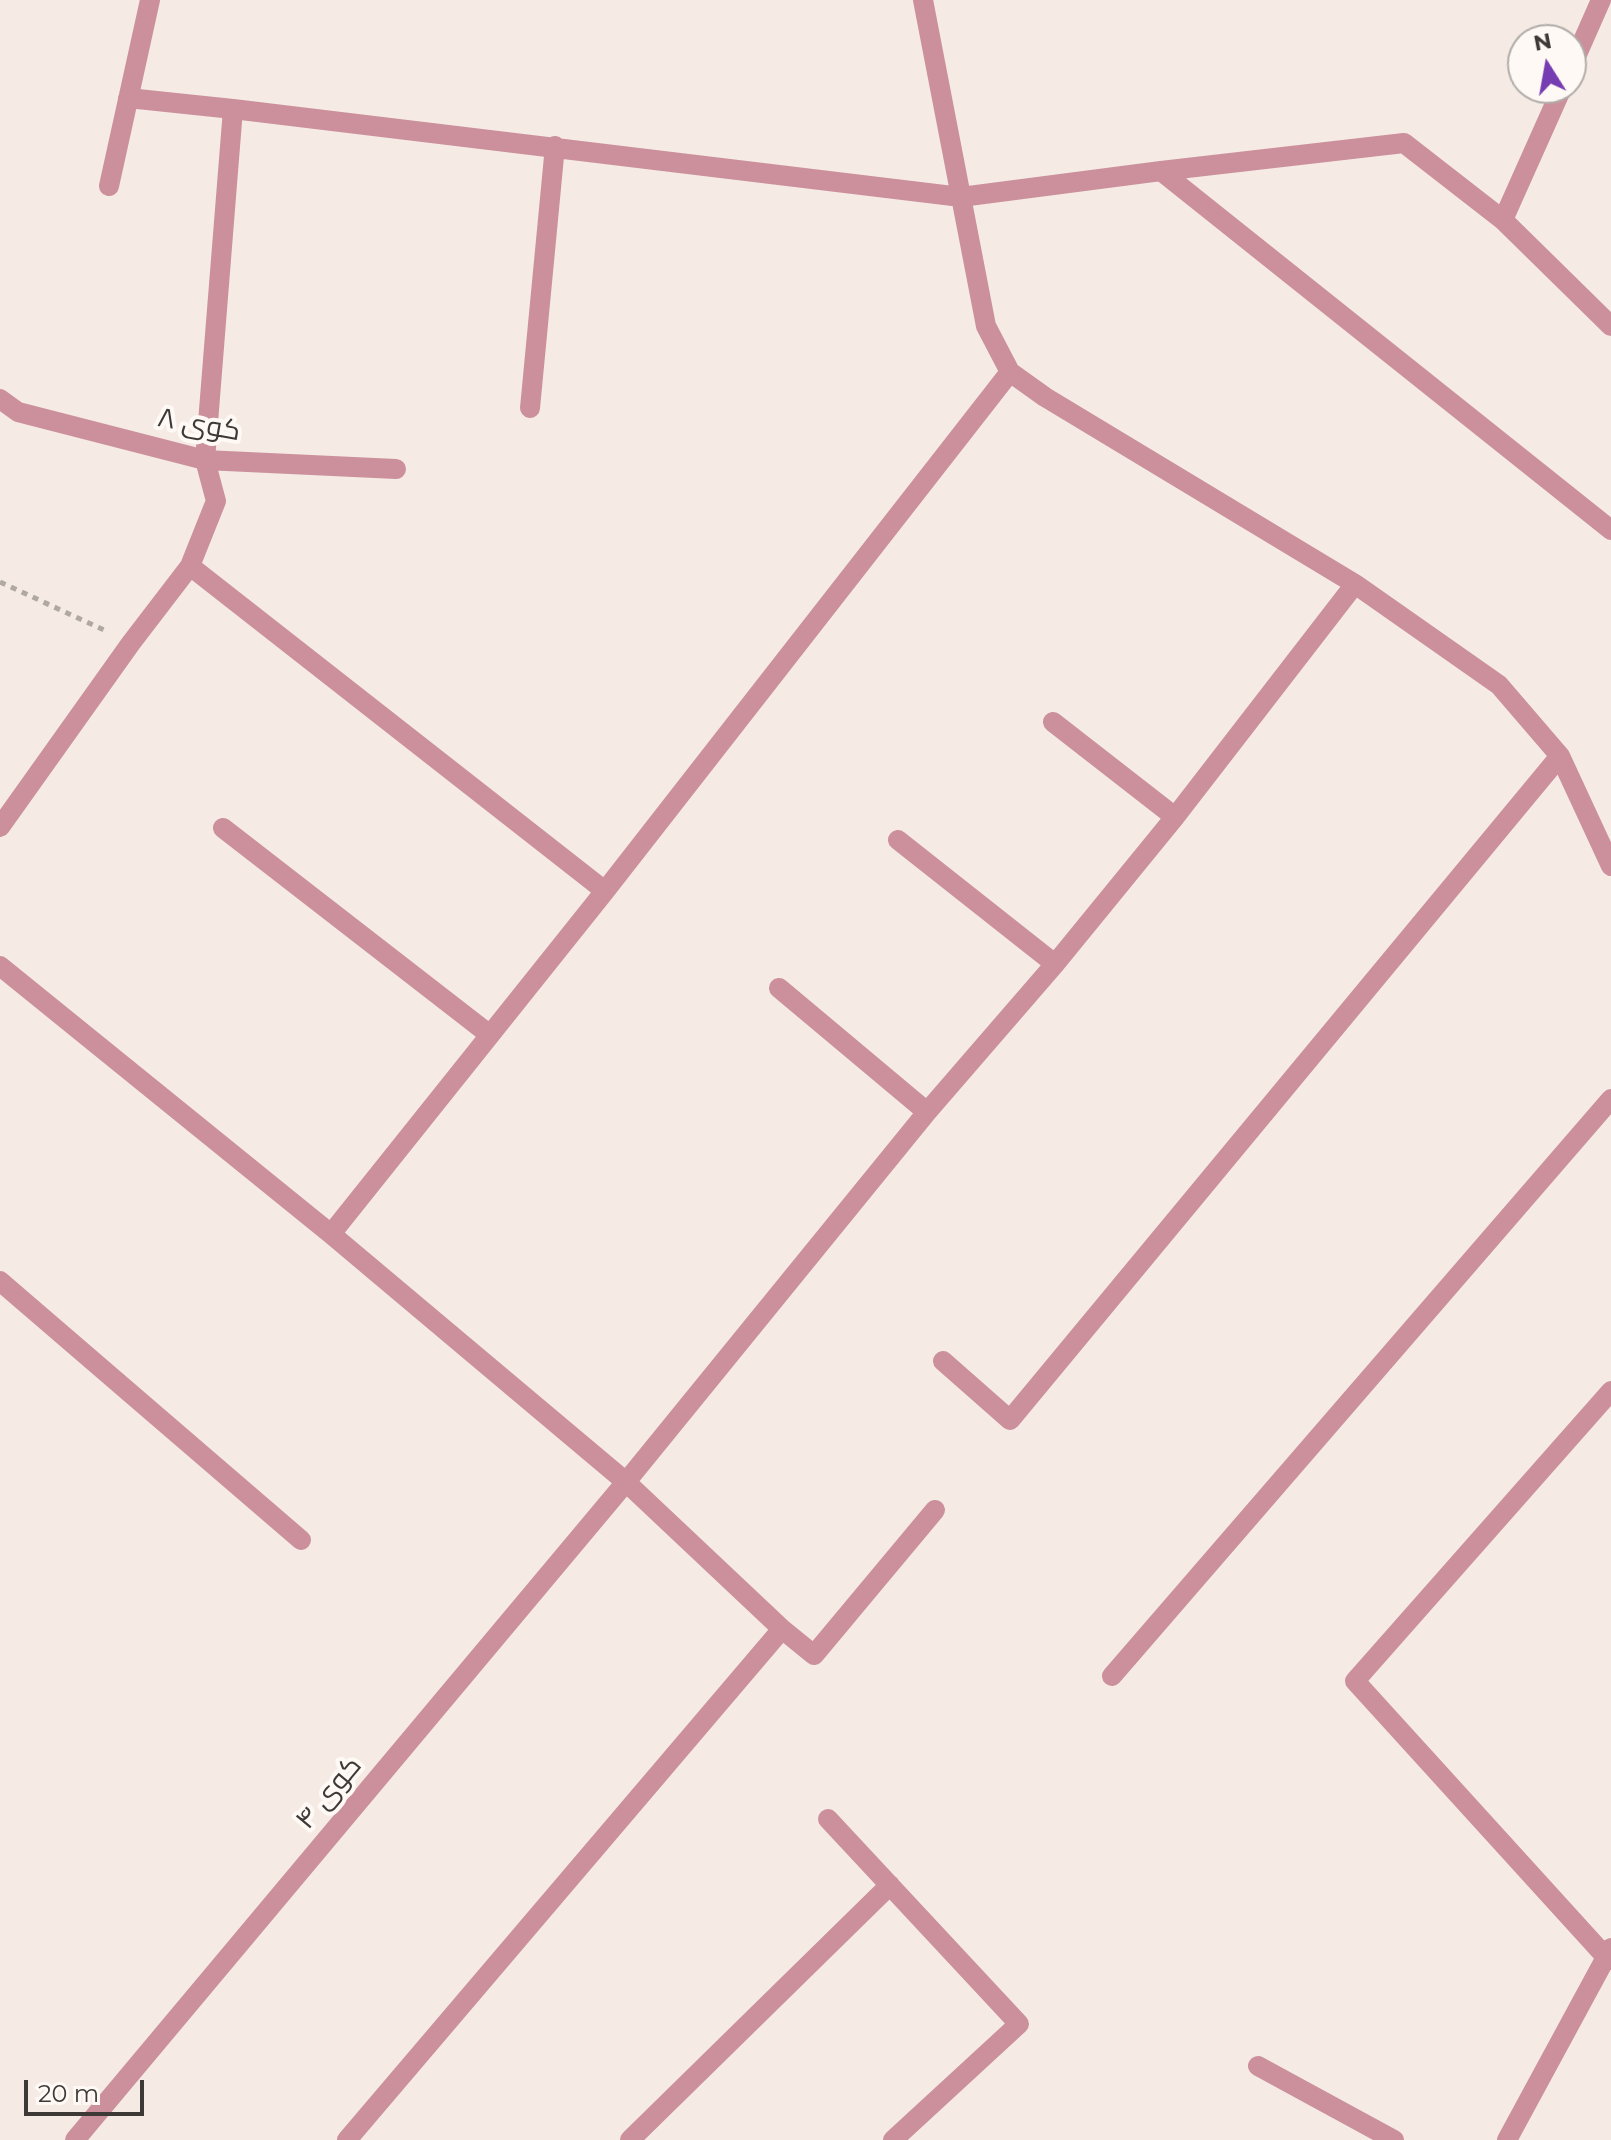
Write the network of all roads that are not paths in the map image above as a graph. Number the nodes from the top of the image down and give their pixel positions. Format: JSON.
{"nodes":[{"id":1,"x":150,"y":0,"type":"edge"},
{"id":2,"x":921,"y":0,"type":"edge"},
{"id":3,"x":1601,"y":0,"type":"edge"},
{"id":4,"x":1587,"y":32,"type":"edge"},
{"id":5,"x":128,"y":98,"type":"junction"},
{"id":6,"x":1555,"y":104,"type":"edge"},
{"id":7,"x":233,"y":109,"type":"junction"},
{"id":8,"x":555,"y":146,"type":"junction"},
{"id":9,"x":1161,"y":171,"type":"junction"},
{"id":10,"x":109,"y":186,"type":"dead end"},
{"id":11,"x":961,"y":197,"type":"junction"},
{"id":12,"x":1503,"y":220,"type":"junction"},
{"id":13,"x":1611,"y":326,"type":"edge"},
{"id":14,"x":1010,"y":372,"type":"junction"},
{"id":15,"x":0,"y":399,"type":"edge"},
{"id":16,"x":530,"y":408,"type":"dead end"},
{"id":17,"x":205,"y":460,"type":"junction"},
{"id":18,"x":396,"y":469,"type":"dead end"},
{"id":19,"x":1611,"y":530,"type":"edge"},
{"id":20,"x":190,"y":566,"type":"junction"},
{"id":21,"x":1355,"y":584,"type":"junction"},
{"id":22,"x":1053,"y":722,"type":"dead end"},
{"id":23,"x":1560,"y":756,"type":"junction"},
{"id":24,"x":1175,"y":817,"type":"junction"},
{"id":25,"x":0,"y":827,"type":"edge"},
{"id":26,"x":223,"y":828,"type":"dead end"},
{"id":27,"x":1605,"y":831,"type":"edge"},
{"id":28,"x":898,"y":840,"type":"dead end"},
{"id":29,"x":1611,"y":866,"type":"edge"},
{"id":30,"x":605,"y":891,"type":"junction"},
{"id":31,"x":1055,"y":964,"type":"junction"},
{"id":32,"x":0,"y":966,"type":"edge"},
{"id":33,"x":779,"y":988,"type":"dead end"},
{"id":34,"x":490,"y":1035,"type":"junction"},
{"id":35,"x":1611,"y":1099,"type":"edge"},
{"id":36,"x":927,"y":1112,"type":"junction"},
{"id":37,"x":331,"y":1234,"type":"junction"},
{"id":38,"x":0,"y":1281,"type":"edge"},
{"id":39,"x":943,"y":1361,"type":"dead end"},
{"id":40,"x":1611,"y":1391,"type":"edge"},
{"id":41,"x":626,"y":1482,"type":"junction"},
{"id":42,"x":935,"y":1510,"type":"dead end"},
{"id":43,"x":301,"y":1540,"type":"dead end"},
{"id":44,"x":782,"y":1629,"type":"junction"},
{"id":45,"x":1112,"y":1676,"type":"dead end"},
{"id":46,"x":828,"y":1819,"type":"dead end"},
{"id":47,"x":890,"y":1885,"type":"junction"},
{"id":48,"x":1609,"y":1955,"type":"edge"},
{"id":49,"x":1258,"y":2066,"type":"dead end"},
{"id":50,"x":75,"y":2140,"type":"edge"},
{"id":51,"x":347,"y":2140,"type":"edge"},
{"id":52,"x":630,"y":2140,"type":"edge"},
{"id":53,"x":893,"y":2140,"type":"edge"},
{"id":54,"x":1394,"y":2140,"type":"edge"},
{"id":55,"x":1507,"y":2140,"type":"edge"}],
"edges":[{"from":1,"to":5,"type":"street"},
{"from":2,"to":11,"type":"street"},
{"from":3,"to":4,"type":"street"},
{"from":5,"to":7,"type":"street"},
{"from":5,"to":10,"type":"street"},
{"from":6,"to":12,"type":"street"},
{"from":7,"to":8,"type":"street"},
{"from":7,"to":17,"type":"street"},
{"from":8,"to":11,"type":"street"},
{"from":8,"to":16,"type":"street"},
{"from":9,"to":11,"type":"street"},
{"from":9,"to":12,"type":"street"},
{"from":9,"to":19,"type":"street"},
{"from":11,"to":14,"type":"street"},
{"from":12,"to":13,"type":"street"},
{"from":14,"to":21,"type":"street"},
{"from":14,"to":30,"type":"street"},
{"from":15,"to":17,"type":"street","name":"کوی ۸"},
{"from":17,"to":18,"type":"street","name":"کوی ۸"},
{"from":17,"to":20,"type":"street"},
{"from":20,"to":25,"type":"street"},
{"from":20,"to":30,"type":"street"},
{"from":21,"to":23,"type":"street"},
{"from":21,"to":24,"type":"street","name":"کوی ۴"},
{"from":22,"to":24,"type":"street"},
{"from":23,"to":27,"type":"street"},
{"from":23,"to":39,"type":"street"},
{"from":24,"to":31,"type":"street","name":"کوی ۴"},
{"from":26,"to":34,"type":"street"},
{"from":27,"to":29,"type":"street"},
{"from":28,"to":31,"type":"street"},
{"from":30,"to":34,"type":"street"},
{"from":31,"to":36,"type":"street","name":"کوی ۴"},
{"from":32,"to":37,"type":"street"},
{"from":33,"to":36,"type":"street"},
{"from":34,"to":37,"type":"street"},
{"from":35,"to":45,"type":"street"},
{"from":36,"to":41,"type":"street","name":"کوی ۴"},
{"from":37,"to":41,"type":"street"},
{"from":38,"to":43,"type":"street"},
{"from":40,"to":48,"type":"street"},
{"from":41,"to":44,"type":"street"},
{"from":41,"to":50,"type":"street","name":"کوی ۴"},
{"from":42,"to":44,"type":"street"},
{"from":44,"to":51,"type":"street"},
{"from":46,"to":47,"type":"street"},
{"from":47,"to":52,"type":"street"},
{"from":47,"to":53,"type":"street"},
{"from":48,"to":55,"type":"street"},
{"from":49,"to":54,"type":"street"}]}
